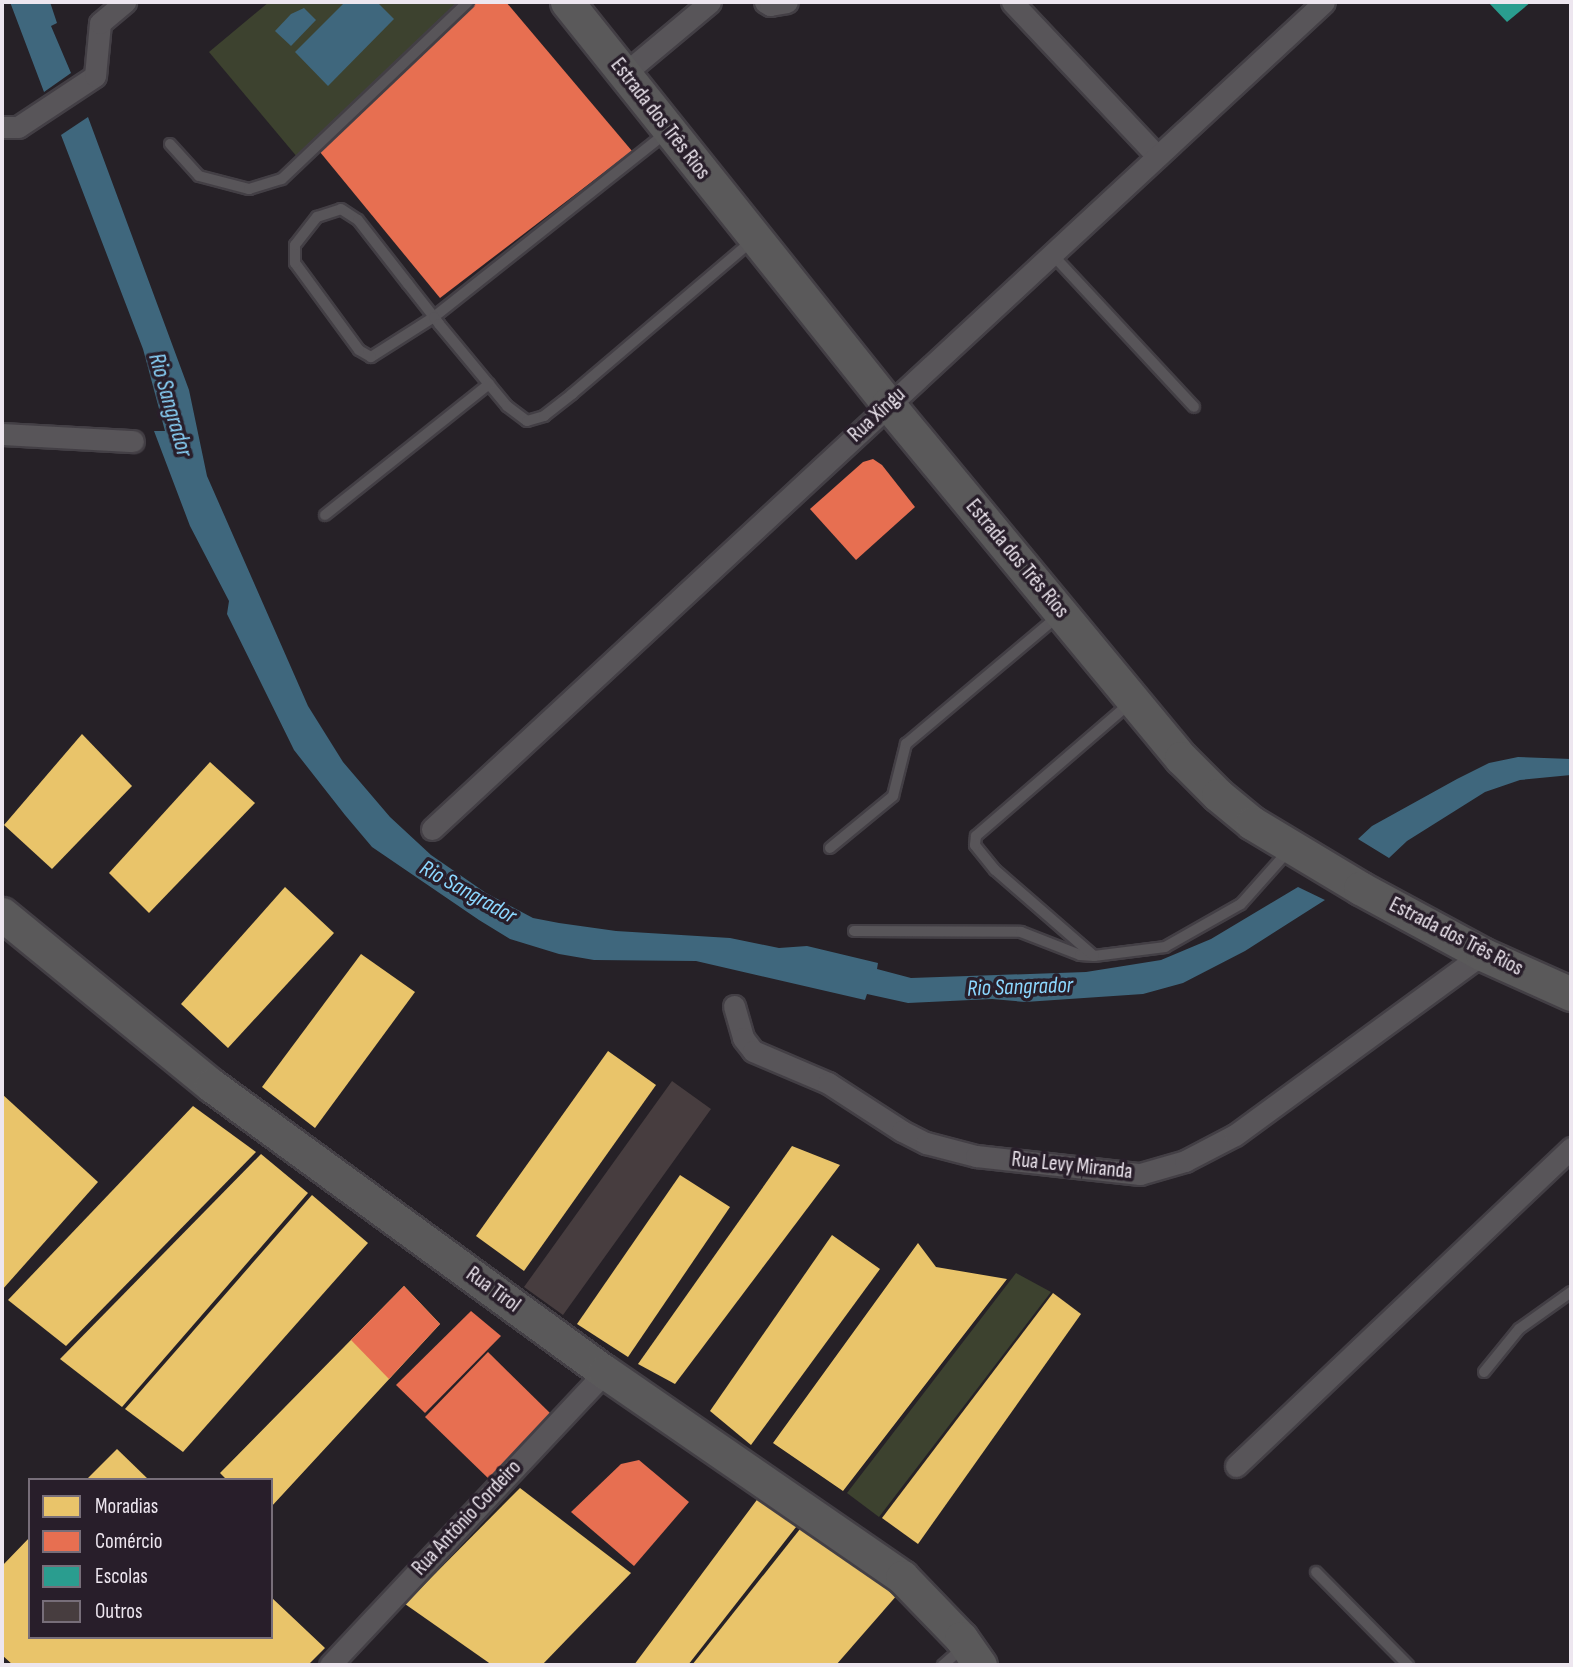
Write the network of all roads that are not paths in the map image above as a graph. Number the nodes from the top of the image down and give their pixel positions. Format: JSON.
{"nodes":[{"id":1,"x":125,"y":2,"type":"edge"},
{"id":2,"x":468,"y":2,"type":"edge"},
{"id":3,"x":567,"y":2,"type":"edge"},
{"id":4,"x":710,"y":2,"type":"edge"},
{"id":5,"x":765,"y":2,"type":"edge"},
{"id":6,"x":787,"y":2,"type":"edge"},
{"id":7,"x":1012,"y":2,"type":"edge"},
{"id":8,"x":1323,"y":2,"type":"edge"},
{"id":9,"x":624,"y":74,"type":"junction"},
{"id":10,"x":2,"y":127,"type":"edge"},
{"id":11,"x":668,"y":131,"type":"junction"},
{"id":12,"x":170,"y":144,"type":"dead end"},
{"id":13,"x":1157,"y":156,"type":"junction"},
{"id":14,"x":755,"y":239,"type":"junction"},
{"id":15,"x":1051,"y":253,"type":"junction"},
{"id":16,"x":434,"y":317,"type":"junction"},
{"id":17,"x":489,"y":384,"type":"junction"},
{"id":18,"x":888,"y":404,"type":"junction"},
{"id":19,"x":1194,"y":407,"type":"dead end"},
{"id":20,"x":2,"y":434,"type":"edge"},
{"id":21,"x":132,"y":441,"type":"dead end"},
{"id":22,"x":325,"y":515,"type":"dead end"},
{"id":23,"x":1061,"y":613,"type":"junction"},
{"id":24,"x":1133,"y":700,"type":"junction"},
{"id":25,"x":432,"y":829,"type":"dead end"},
{"id":26,"x":830,"y":848,"type":"dead end"},
{"id":27,"x":1291,"y":848,"type":"junction"},
{"id":28,"x":2,"y":914,"type":"edge"},
{"id":29,"x":854,"y":931,"type":"dead end"},
{"id":30,"x":1482,"y":954,"type":"junction"},
{"id":31,"x":1094,"y":956,"type":"junction"},
{"id":32,"x":1571,"y":993,"type":"edge"},
{"id":33,"x":734,"y":1006,"type":"dead end"},
{"id":34,"x":1571,"y":1148,"type":"edge"},
{"id":35,"x":1571,"y":1292,"type":"edge"},
{"id":36,"x":605,"y":1372,"type":"junction"},
{"id":37,"x":1484,"y":1372,"type":"dead end"},
{"id":38,"x":1236,"y":1466,"type":"dead end"},
{"id":39,"x":1316,"y":1572,"type":"dead end"},
{"id":40,"x":963,"y":1659,"type":"edge"},
{"id":41,"x":330,"y":1665,"type":"edge"},
{"id":42,"x":1408,"y":1665,"type":"edge"}],
"edges":[{"from":1,"to":10,"type":"street"},
{"from":2,"to":12,"type":"lane"},
{"from":3,"to":9,"type":"main road","name":"Estrada dos Três Rios"},
{"from":4,"to":9,"type":"street"},
{"from":5,"to":6,"type":"street"},
{"from":7,"to":13,"type":"street"},
{"from":8,"to":13,"type":"street","name":"Rua Xingu"},
{"from":9,"to":11,"type":"main road","name":"Estrada dos Três Rios"},
{"from":11,"to":14,"type":"main road","name":"Estrada dos Três Rios"},
{"from":11,"to":16,"type":"lane"},
{"from":13,"to":15,"type":"street","name":"Rua Xingu"},
{"from":14,"to":17,"type":"lane"},
{"from":14,"to":18,"type":"main road","name":"Estrada dos Três Rios"},
{"from":15,"to":18,"type":"street","name":"Rua Xingu"},
{"from":15,"to":19,"type":"lane"},
{"from":16,"to":16,"type":"lane"},
{"from":16,"to":17,"type":"lane"},
{"from":17,"to":22,"type":"lane"},
{"from":18,"to":23,"type":"main road","name":"Estrada dos Três Rios"},
{"from":18,"to":25,"type":"street","name":"Rua Xingu"},
{"from":20,"to":21,"type":"street"},
{"from":23,"to":24,"type":"main road","name":"Estrada dos Três Rios"},
{"from":23,"to":26,"type":"lane"},
{"from":24,"to":27,"type":"main road","name":"Estrada dos Três Rios"},
{"from":24,"to":31,"type":"lane"},
{"from":27,"to":30,"type":"main road","name":"Estrada dos Três Rios"},
{"from":27,"to":31,"type":"lane"},
{"from":28,"to":36,"type":"main road","name":"Rua Tirol"},
{"from":29,"to":31,"type":"lane"},
{"from":30,"to":32,"type":"main road","name":"Estrada dos Três Rios"},
{"from":30,"to":33,"type":"street","name":"Rua Levy Miranda"},
{"from":34,"to":38,"type":"street"},
{"from":35,"to":37,"type":"lane"},
{"from":36,"to":40,"type":"main road","name":"Rua Tirol"},
{"from":36,"to":41,"type":"street","name":"Rua Antônio Cordeiro"},
{"from":39,"to":42,"type":"lane"}]}
